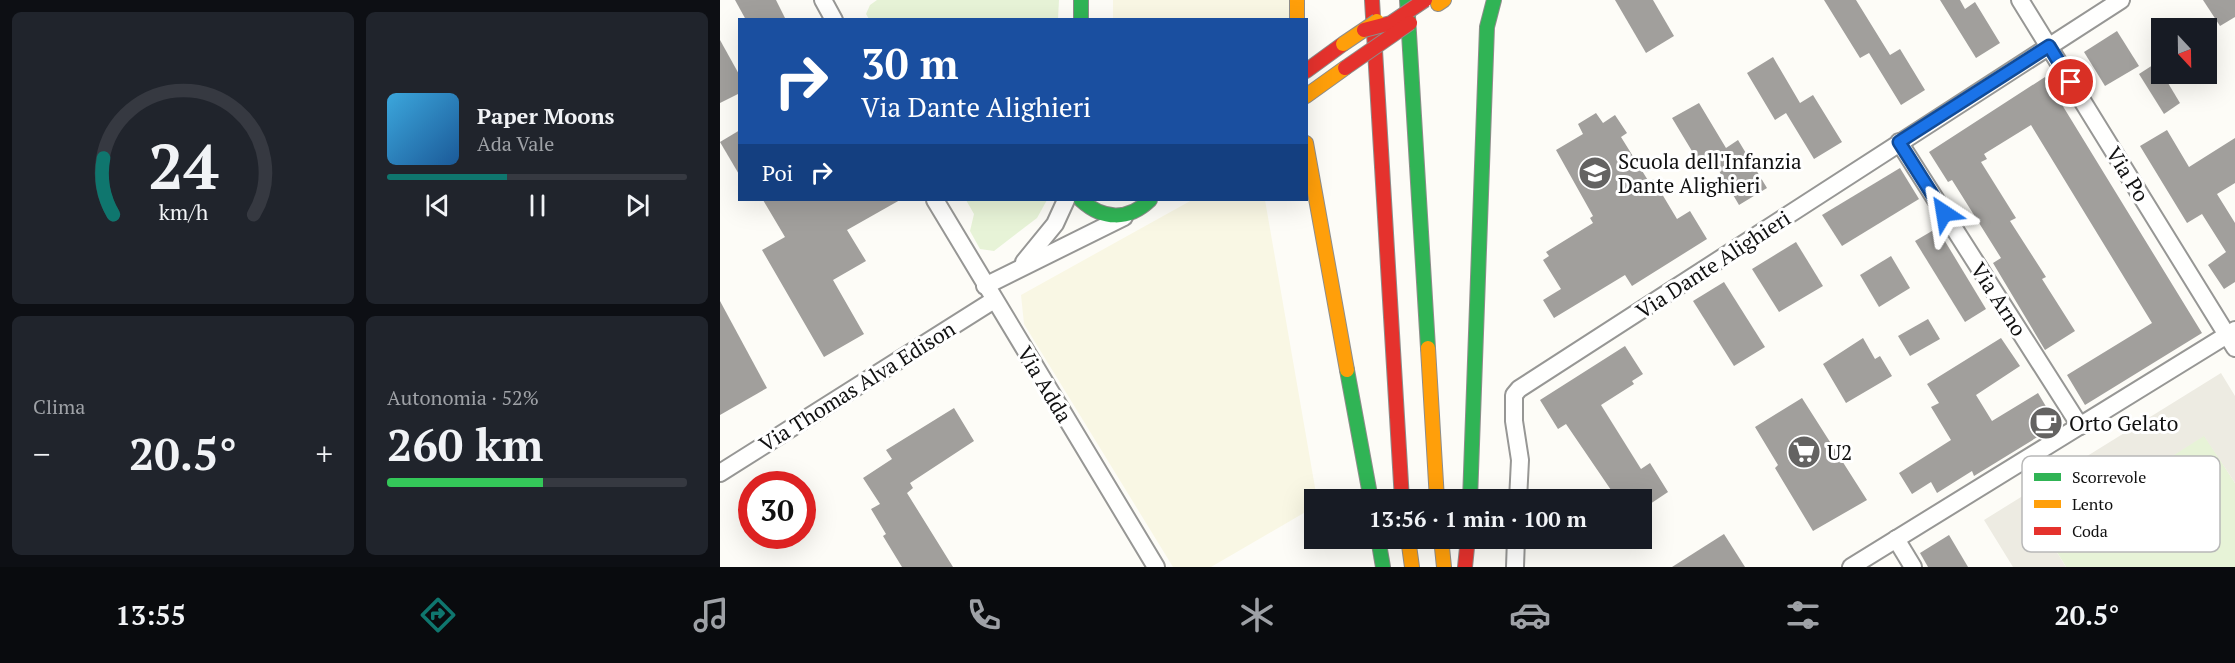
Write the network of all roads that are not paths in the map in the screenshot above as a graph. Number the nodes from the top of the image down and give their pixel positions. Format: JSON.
{"nodes":[{"id":1,"x":823,"y":0,"type":"edge"},
{"id":2,"x":1081,"y":0,"type":"edge"},
{"id":3,"x":1298,"y":0,"type":"edge"},
{"id":4,"x":1372,"y":0,"type":"edge"},
{"id":5,"x":1407,"y":0,"type":"edge"},
{"id":6,"x":1494,"y":0,"type":"edge"},
{"id":7,"x":2020,"y":0,"type":"edge"},
{"id":8,"x":2121,"y":0,"type":"edge"},
{"id":9,"x":1436,"y":1,"type":"edge"},
{"id":10,"x":1477,"y":10,"type":"dead end"},
{"id":11,"x":833,"y":18,"type":"edge"},
{"id":12,"x":1081,"y":18,"type":"edge"},
{"id":13,"x":1297,"y":18,"type":"edge"},
{"id":14,"x":1487,"y":27,"type":"junction"},
{"id":15,"x":1364,"y":30,"type":"junction"},
{"id":16,"x":2049,"y":46,"type":"junction"},
{"id":17,"x":1308,"y":70,"type":"edge"},
{"id":18,"x":1308,"y":95,"type":"edge"},
{"id":19,"x":1899,"y":142,"type":"junction"},
{"id":20,"x":1308,"y":154,"type":"edge"},
{"id":21,"x":936,"y":201,"type":"edge"},
{"id":22,"x":1066,"y":201,"type":"edge"},
{"id":23,"x":1082,"y":201,"type":"edge"},
{"id":24,"x":1148,"y":201,"type":"edge"},
{"id":25,"x":1126,"y":216,"type":"junction"},
{"id":26,"x":1019,"y":267,"type":"junction"},
{"id":27,"x":990,"y":293,"type":"junction"},
{"id":28,"x":2232,"y":338,"type":"edge"},
{"id":29,"x":2080,"y":426,"type":"junction"},
{"id":30,"x":2031,"y":456,"type":"edge"},
{"id":31,"x":2022,"y":462,"type":"edge"},
{"id":32,"x":720,"y":473,"type":"edge"},
{"id":33,"x":1369,"y":489,"type":"edge"},
{"id":34,"x":1401,"y":489,"type":"edge"},
{"id":35,"x":1436,"y":489,"type":"edge"},
{"id":36,"x":1470,"y":489,"type":"edge"},
{"id":37,"x":1518,"y":489,"type":"edge"},
{"id":38,"x":1896,"y":539,"type":"junction"},
{"id":39,"x":1380,"y":549,"type":"edge"},
{"id":40,"x":1410,"y":549,"type":"edge"},
{"id":41,"x":1442,"y":549,"type":"edge"},
{"id":42,"x":1467,"y":549,"type":"edge"},
{"id":43,"x":1516,"y":549,"type":"edge"},
{"id":44,"x":1156,"y":567,"type":"edge"},
{"id":45,"x":1383,"y":567,"type":"edge"},
{"id":46,"x":1412,"y":567,"type":"edge"},
{"id":47,"x":1444,"y":567,"type":"edge"},
{"id":48,"x":1465,"y":567,"type":"edge"},
{"id":49,"x":1515,"y":567,"type":"edge"},
{"id":50,"x":1851,"y":567,"type":"edge"},
{"id":51,"x":1913,"y":567,"type":"edge"}],
"edges":[{"from":1,"to":11,"type":"street"},
{"from":2,"to":12,"type":"main road"},
{"from":3,"to":13,"type":"main road"},
{"from":4,"to":34,"type":"main road"},
{"from":5,"to":15,"type":"main road","bridge":true},
{"from":5,"to":35,"type":"main road"},
{"from":6,"to":14,"type":"main road"},
{"from":7,"to":16,"type":"street","name":"Via Po"},
{"from":8,"to":16,"type":"street","name":"Via Dante Alighieri"},
{"from":9,"to":15,"type":"main road","bridge":true},
{"from":9,"to":18,"type":"main road","bridge":true},
{"from":10,"to":14,"type":"main road"},
{"from":14,"to":36,"type":"main road"},
{"from":15,"to":17,"type":"main road","bridge":true},
{"from":16,"to":19,"type":"street","name":"Via Dante Alighieri"},
{"from":16,"to":28,"type":"street","name":"Via Po"},
{"from":19,"to":29,"type":"street","name":"Via Arno"},
{"from":19,"to":37,"type":"street","name":"Via Dante Alighieri"},
{"from":20,"to":33,"type":"main road"},
{"from":21,"to":27,"type":"street","name":"Via Adda"},
{"from":22,"to":26,"type":"street"},
{"from":23,"to":25,"type":"main road"},
{"from":24,"to":25,"type":"main road"},
{"from":25,"to":26,"type":"street","name":"Via Thomas Alva Edison"},
{"from":26,"to":27,"type":"street","name":"Via Thomas Alva Edison"},
{"from":27,"to":32,"type":"street","name":"Via Thomas Alva Edison"},
{"from":27,"to":44,"type":"street","name":"Via Adda"},
{"from":28,"to":29,"type":"street"},
{"from":29,"to":30,"type":"street"},
{"from":31,"to":38,"type":"street"},
{"from":38,"to":50,"type":"street"},
{"from":38,"to":51,"type":"street"},
{"from":39,"to":45,"type":"main road"},
{"from":40,"to":46,"type":"main road"},
{"from":41,"to":47,"type":"main road"},
{"from":42,"to":48,"type":"main road"},
{"from":43,"to":49,"type":"street"}]}
